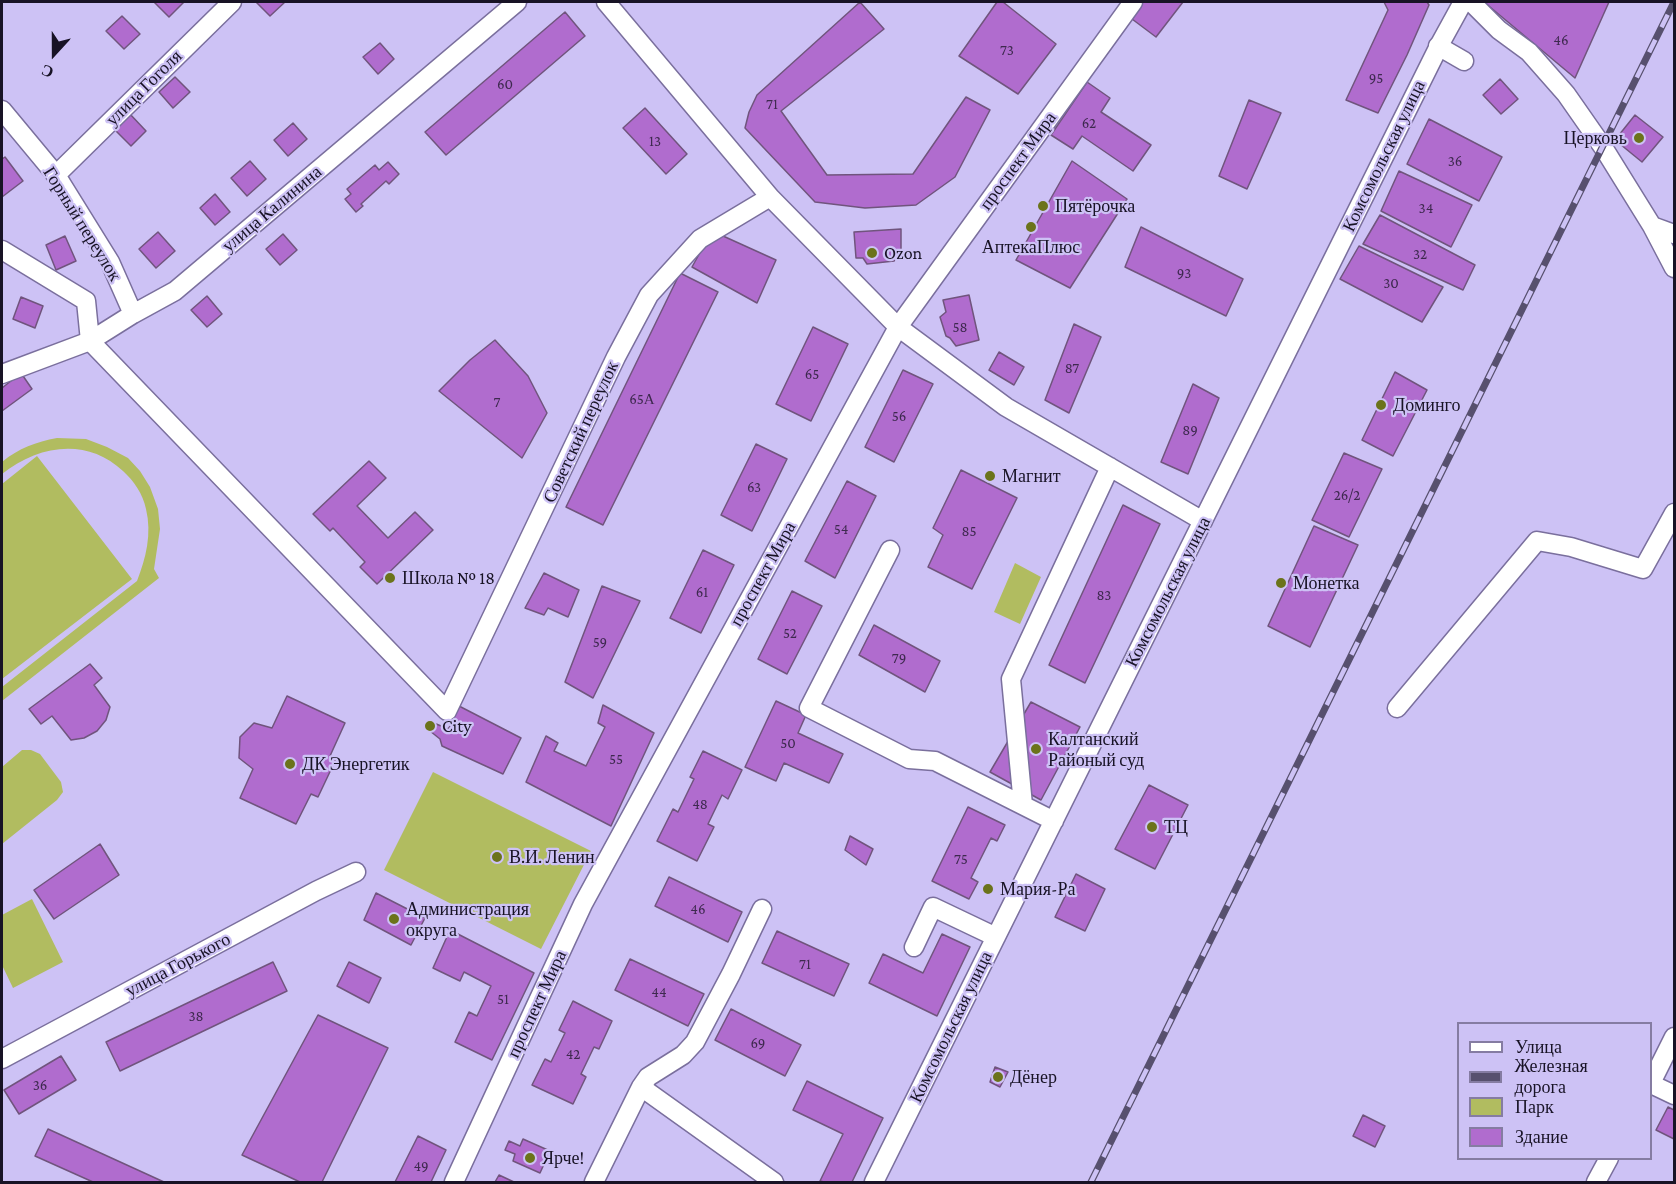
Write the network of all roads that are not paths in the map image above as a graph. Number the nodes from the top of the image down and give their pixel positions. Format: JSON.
{"nodes":[{"id":1,"x":232,"y":2,"type":"edge"},
{"id":2,"x":517,"y":2,"type":"edge"},
{"id":3,"x":606,"y":2,"type":"edge"},
{"id":4,"x":1133,"y":2,"type":"edge"},
{"id":5,"x":1463,"y":2,"type":"edge"},
{"id":6,"x":1471,"y":2,"type":"edge"},
{"id":7,"x":1438,"y":46,"type":"junction"},
{"id":8,"x":1464,"y":61,"type":"dead end"},
{"id":9,"x":2,"y":110,"type":"edge"},
{"id":10,"x":56,"y":175,"type":"junction"},
{"id":11,"x":770,"y":197,"type":"junction"},
{"id":12,"x":1652,"y":226,"type":"junction"},
{"id":13,"x":1674,"y":234,"type":"edge"},
{"id":14,"x":2,"y":250,"type":"edge"},
{"id":15,"x":1674,"y":268,"type":"edge"},
{"id":16,"x":132,"y":314,"type":"junction"},
{"id":17,"x":898,"y":327,"type":"junction"},
{"id":18,"x":90,"y":340,"type":"junction"},
{"id":19,"x":2,"y":374,"type":"edge"},
{"id":20,"x":1110,"y":467,"type":"junction"},
{"id":21,"x":1674,"y":513,"type":"edge"},
{"id":22,"x":1203,"y":521,"type":"junction"},
{"id":23,"x":890,"y":550,"type":"dead end"},
{"id":24,"x":1397,"y":708,"type":"dead end"},
{"id":25,"x":1023,"y":805,"type":"junction"},
{"id":26,"x":1054,"y":821,"type":"junction"},
{"id":27,"x":356,"y":872,"type":"dead end"},
{"id":28,"x":762,"y":909,"type":"dead end"},
{"id":29,"x":996,"y":937,"type":"junction"},
{"id":30,"x":914,"y":946,"type":"dead end"},
{"id":31,"x":1674,"y":1038,"type":"edge"},
{"id":32,"x":2,"y":1059,"type":"edge"},
{"id":33,"x":1652,"y":1082,"type":"edge"},
{"id":34,"x":1652,"y":1084,"type":"edge"},
{"id":35,"x":641,"y":1087,"type":"junction"},
{"id":36,"x":1674,"y":1095,"type":"edge"},
{"id":37,"x":1608,"y":1160,"type":"edge"},
{"id":38,"x":454,"y":1182,"type":"edge"},
{"id":39,"x":594,"y":1182,"type":"edge"},
{"id":40,"x":771,"y":1182,"type":"edge"},
{"id":41,"x":874,"y":1182,"type":"edge"},
{"id":42,"x":1596,"y":1182,"type":"edge"}],
"edges":[{"from":1,"to":10,"type":"street","name":"улица Гоголя"},
{"from":2,"to":16,"type":"street","name":"улица Калинина"},
{"from":3,"to":11,"type":"street"},
{"from":4,"to":17,"type":"street","name":"проспект Мира"},
{"from":5,"to":7,"type":"street","name":"Комсомольская улица"},
{"from":6,"to":12,"type":"street"},
{"from":7,"to":8,"type":"street"},
{"from":7,"to":22,"type":"street","name":"Комсомольская улица"},
{"from":9,"to":10,"type":"street","name":"Горный переулок"},
{"from":10,"to":16,"type":"street","name":"Горный переулок"},
{"from":11,"to":17,"type":"street"},
{"from":11,"to":18,"type":"street","name":"Советский переулок"},
{"from":12,"to":13,"type":"street"},
{"from":12,"to":15,"type":"street"},
{"from":14,"to":18,"type":"street"},
{"from":16,"to":18,"type":"street","name":"улица Калинина"},
{"from":17,"to":20,"type":"street"},
{"from":17,"to":38,"type":"street","name":"проспект Мира"},
{"from":18,"to":19,"type":"street","name":"улица Калинина"},
{"from":20,"to":22,"type":"street"},
{"from":20,"to":25,"type":"street"},
{"from":21,"to":24,"type":"street"},
{"from":22,"to":26,"type":"street","name":"Комсомольская улица"},
{"from":23,"to":25,"type":"street"},
{"from":25,"to":26,"type":"street"},
{"from":26,"to":29,"type":"street","name":"Комсомольская улица"},
{"from":27,"to":32,"type":"street","name":"улица Горького"},
{"from":28,"to":35,"type":"street"},
{"from":29,"to":30,"type":"street"},
{"from":29,"to":41,"type":"street","name":"Комсомольская улица"},
{"from":31,"to":33,"type":"street"},
{"from":34,"to":36,"type":"street"},
{"from":35,"to":39,"type":"street"},
{"from":35,"to":40,"type":"street"},
{"from":37,"to":42,"type":"street"}]}
